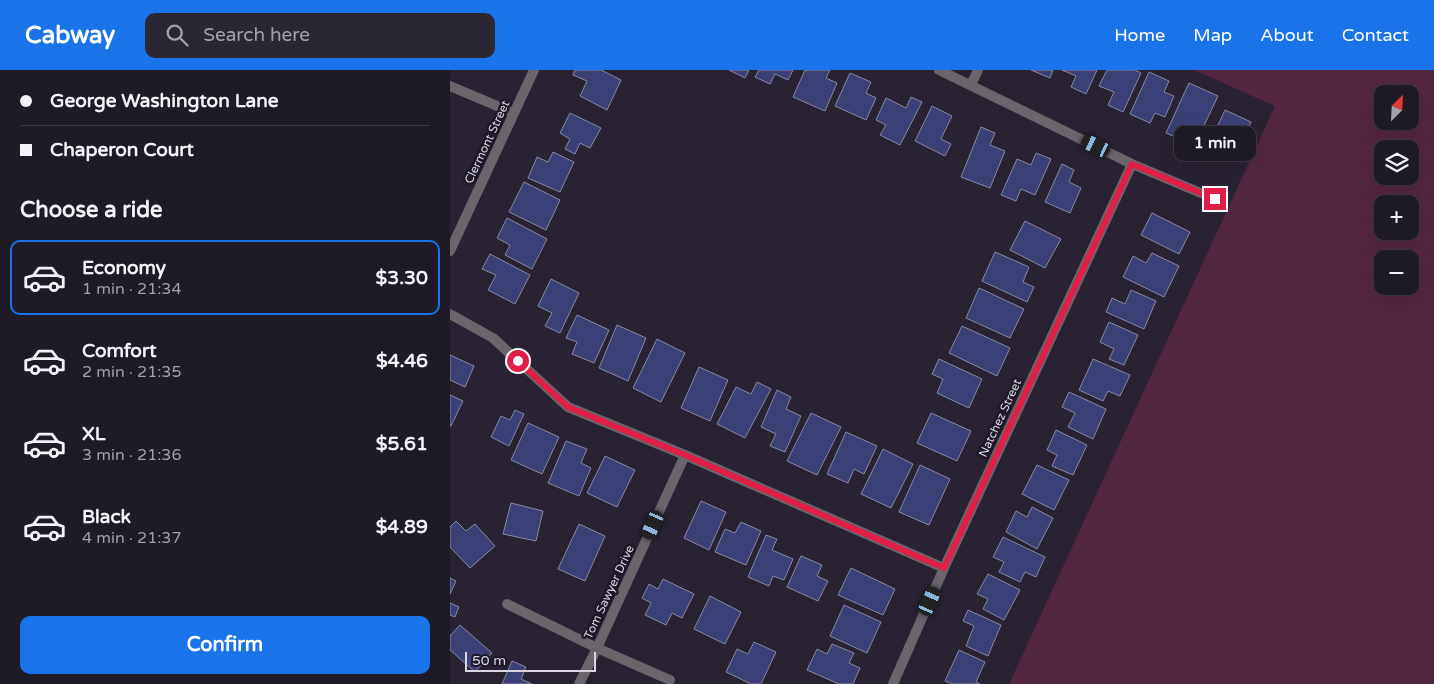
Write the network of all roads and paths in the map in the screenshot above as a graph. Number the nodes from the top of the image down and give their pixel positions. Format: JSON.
{"nodes":[{"id":1,"x":534,"y":70,"type":"edge"},
{"id":2,"x":939,"y":70,"type":"edge"},
{"id":3,"x":978,"y":70,"type":"edge"},
{"id":4,"x":971,"y":85,"type":"junction"},
{"id":5,"x":450,"y":86,"type":"edge"},
{"id":6,"x":514,"y":113,"type":"junction"},
{"id":7,"x":1132,"y":164,"type":"junction"},
{"id":8,"x":1215,"y":199,"type":"dead end"},
{"id":9,"x":450,"y":252,"type":"edge"},
{"id":10,"x":450,"y":314,"type":"edge"},
{"id":11,"x":685,"y":455,"type":"junction"},
{"id":12,"x":944,"y":568,"type":"junction"},
{"id":13,"x":508,"y":604,"type":"dead end"},
{"id":14,"x":597,"y":648,"type":"junction"},
{"id":15,"x":670,"y":680,"type":"dead end"},
{"id":16,"x":580,"y":684,"type":"edge"},
{"id":17,"x":893,"y":684,"type":"edge"}],
"edges":[{"from":1,"to":6,"type":"street","name":"Clermont Street"},
{"from":2,"to":4,"type":"street"},
{"from":3,"to":4,"type":"street"},
{"from":4,"to":7,"type":"street"},
{"from":5,"to":6,"type":"street"},
{"from":6,"to":9,"type":"street","name":"Clermont Street"},
{"from":7,"to":8,"type":"street"},
{"from":7,"to":12,"type":"street","name":"Natchez Street"},
{"from":10,"to":11,"type":"street"},
{"from":11,"to":12,"type":"street"},
{"from":11,"to":14,"type":"street","name":"Tom Sawyer Drive"},
{"from":12,"to":17,"type":"street","name":"Natchez Street"},
{"from":13,"to":14,"type":"street"},
{"from":14,"to":15,"type":"street"},
{"from":14,"to":16,"type":"street","name":"Tom Sawyer Drive"}]}
